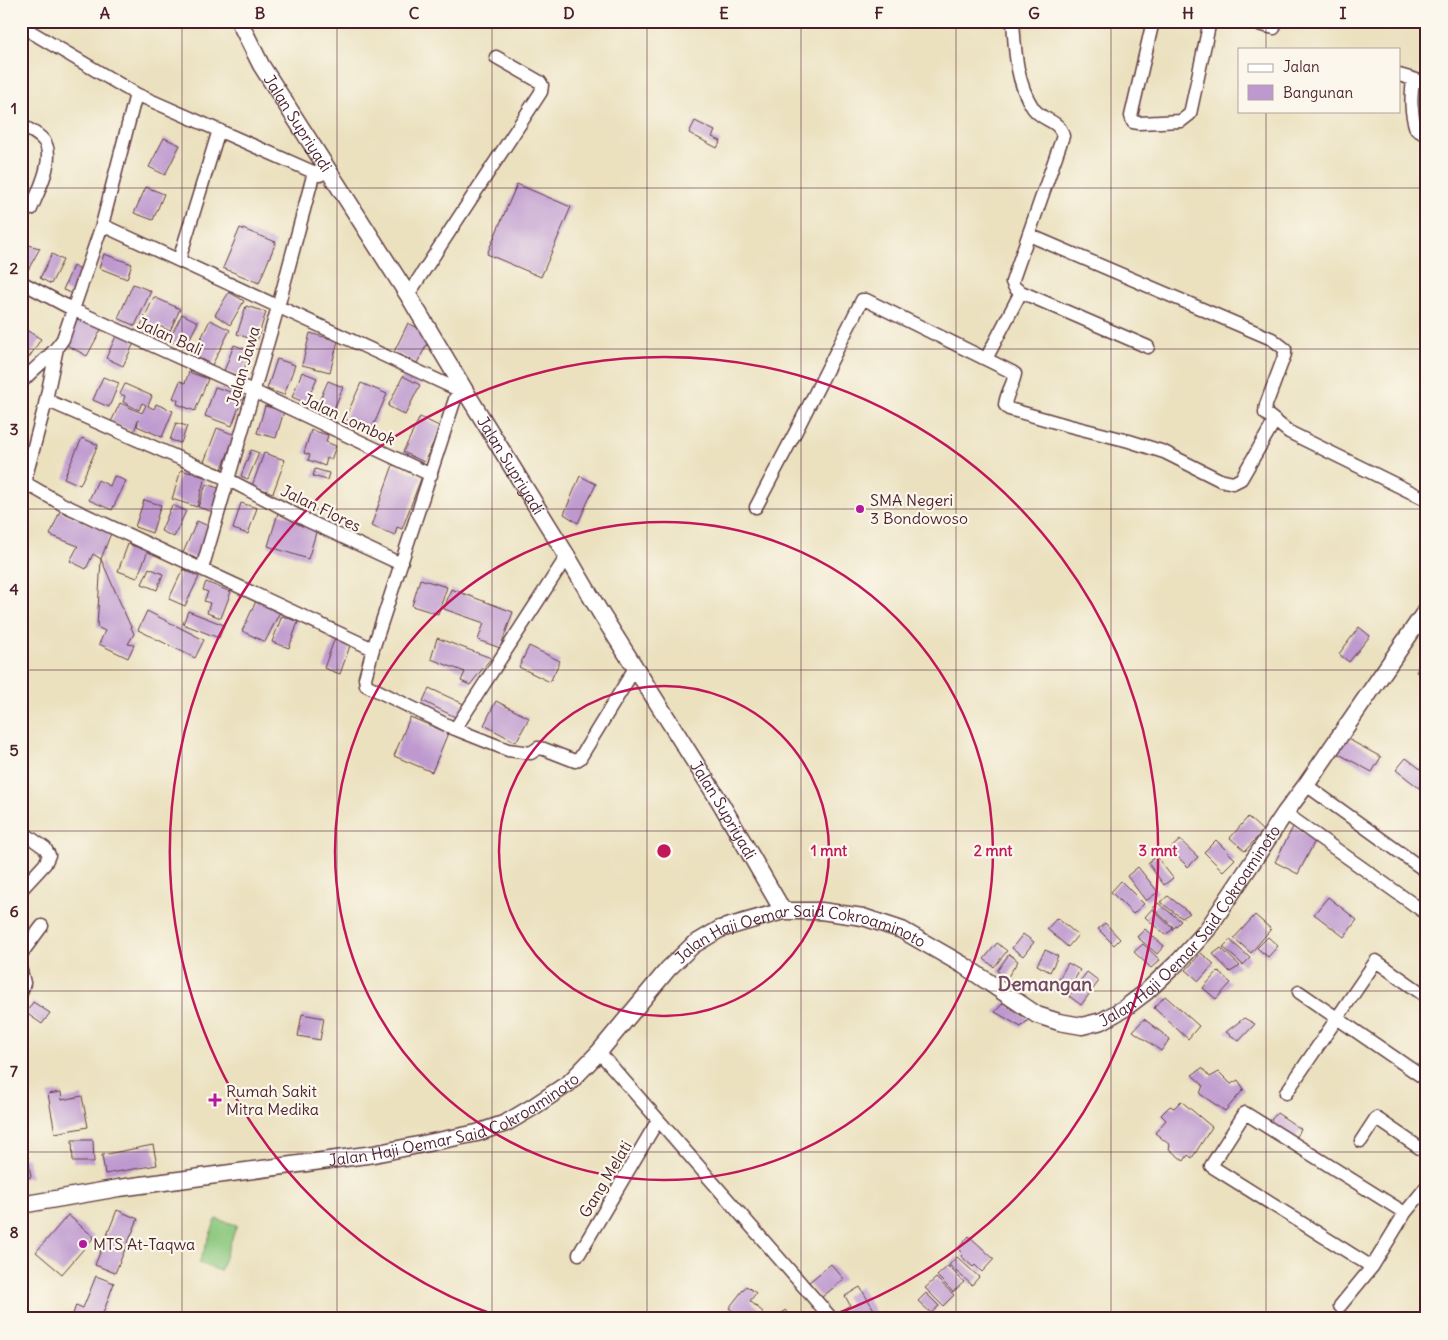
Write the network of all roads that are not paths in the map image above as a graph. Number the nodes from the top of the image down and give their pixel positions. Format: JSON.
{"nodes":[{"id":1,"x":239,"y":21,"type":"edge"},
{"id":2,"x":1013,"y":21,"type":"edge"},
{"id":3,"x":1152,"y":21,"type":"edge"},
{"id":4,"x":1210,"y":21,"type":"edge"},
{"id":5,"x":1246,"y":21,"type":"edge"},
{"id":6,"x":21,"y":26,"type":"edge"},
{"id":7,"x":1274,"y":28,"type":"dead end"},
{"id":8,"x":496,"y":57,"type":"dead end"},
{"id":9,"x":1400,"y":75,"type":"edge"},
{"id":10,"x":1413,"y":79,"type":"junction"},
{"id":11,"x":1427,"y":83,"type":"edge"},
{"id":12,"x":136,"y":94,"type":"junction"},
{"id":13,"x":21,"y":125,"type":"edge"},
{"id":14,"x":219,"y":130,"type":"junction"},
{"id":15,"x":1427,"y":136,"type":"edge"},
{"id":16,"x":314,"y":172,"type":"junction"},
{"id":17,"x":336,"y":182,"type":"junction"},
{"id":18,"x":21,"y":206,"type":"edge"},
{"id":19,"x":102,"y":225,"type":"junction"},
{"id":20,"x":1029,"y":235,"type":"junction"},
{"id":21,"x":179,"y":260,"type":"junction"},
{"id":22,"x":21,"y":282,"type":"edge"},
{"id":23,"x":1022,"y":292,"type":"junction"},
{"id":24,"x":408,"y":295,"type":"junction"},
{"id":25,"x":278,"y":307,"type":"junction"},
{"id":26,"x":74,"y":310,"type":"junction"},
{"id":27,"x":1148,"y":347,"type":"dead end"},
{"id":28,"x":57,"y":348,"type":"junction"},
{"id":29,"x":986,"y":359,"type":"junction"},
{"id":30,"x":24,"y":375,"type":"edge"},
{"id":31,"x":253,"y":391,"type":"junction"},
{"id":32,"x":462,"y":392,"type":"junction"},
{"id":33,"x":46,"y":400,"type":"junction"},
{"id":34,"x":1274,"y":422,"type":"junction"},
{"id":35,"x":430,"y":475,"type":"junction"},
{"id":36,"x":227,"y":479,"type":"junction"},
{"id":37,"x":1427,"y":500,"type":"edge"},
{"id":38,"x":756,"y":506,"type":"dead end"},
{"id":39,"x":567,"y":556,"type":"junction"},
{"id":40,"x":401,"y":564,"type":"junction"},
{"id":41,"x":202,"y":569,"type":"junction"},
{"id":42,"x":1427,"y":610,"type":"edge"},
{"id":43,"x":1422,"y":627,"type":"edge"},
{"id":44,"x":374,"y":649,"type":"junction"},
{"id":45,"x":635,"y":668,"type":"junction"},
{"id":46,"x":455,"y":730,"type":"junction"},
{"id":47,"x":1306,"y":785,"type":"junction"},
{"id":48,"x":1285,"y":813,"type":"junction"},
{"id":49,"x":21,"y":831,"type":"edge"},
{"id":50,"x":1427,"y":872,"type":"edge"},
{"id":51,"x":21,"y":890,"type":"edge"},
{"id":52,"x":783,"y":911,"type":"junction"},
{"id":53,"x":1427,"y":914,"type":"edge"},
{"id":54,"x":42,"y":926,"type":"dead end"},
{"id":55,"x":21,"y":954,"type":"edge"},
{"id":56,"x":21,"y":971,"type":"edge"},
{"id":57,"x":1300,"y":992,"type":"dead end"},
{"id":58,"x":21,"y":993,"type":"edge"},
{"id":59,"x":1427,"y":997,"type":"edge"},
{"id":60,"x":1337,"y":1018,"type":"junction"},
{"id":61,"x":599,"y":1052,"type":"junction"},
{"id":62,"x":1427,"y":1080,"type":"edge"},
{"id":63,"x":1286,"y":1092,"type":"dead end"},
{"id":64,"x":658,"y":1120,"type":"junction"},
{"id":65,"x":1361,"y":1141,"type":"dead end"},
{"id":66,"x":1427,"y":1153,"type":"edge"},
{"id":67,"x":1427,"y":1186,"type":"edge"},
{"id":68,"x":21,"y":1204,"type":"edge"},
{"id":69,"x":1405,"y":1213,"type":"junction"},
{"id":70,"x":579,"y":1254,"type":"dead end"},
{"id":71,"x":1372,"y":1267,"type":"junction"},
{"id":72,"x":1340,"y":1306,"type":"dead end"},
{"id":73,"x":832,"y":1319,"type":"edge"}],
"edges":[{"from":1,"to":17,"type":"street","name":"Jalan Supriyadi"},
{"from":2,"to":20,"type":"street"},
{"from":3,"to":4,"type":"street"},
{"from":5,"to":7,"type":"street"},
{"from":6,"to":12,"type":"street"},
{"from":8,"to":24,"type":"street"},
{"from":9,"to":10,"type":"street"},
{"from":10,"to":11,"type":"street"},
{"from":10,"to":15,"type":"street"},
{"from":12,"to":14,"type":"street"},
{"from":12,"to":19,"type":"street"},
{"from":13,"to":18,"type":"street"},
{"from":14,"to":16,"type":"street"},
{"from":14,"to":21,"type":"street"},
{"from":16,"to":17,"type":"street"},
{"from":16,"to":25,"type":"street","name":"Jalan Jawa"},
{"from":17,"to":24,"type":"street","name":"Jalan Supriyadi"},
{"from":19,"to":21,"type":"street"},
{"from":19,"to":26,"type":"street"},
{"from":20,"to":23,"type":"street"},
{"from":20,"to":34,"type":"street"},
{"from":21,"to":25,"type":"street"},
{"from":22,"to":26,"type":"street","name":"Jalan Bali"},
{"from":23,"to":27,"type":"street"},
{"from":23,"to":29,"type":"street"},
{"from":24,"to":32,"type":"street","name":"Jalan Supriyadi"},
{"from":25,"to":31,"type":"street","name":"Jalan Jawa"},
{"from":25,"to":32,"type":"street"},
{"from":26,"to":28,"type":"street"},
{"from":26,"to":31,"type":"street","name":"Jalan Bali"},
{"from":28,"to":30,"type":"street"},
{"from":28,"to":33,"type":"street"},
{"from":29,"to":34,"type":"street"},
{"from":29,"to":38,"type":"street"},
{"from":31,"to":35,"type":"street","name":"Jalan Lombok"},
{"from":31,"to":36,"type":"street","name":"Jalan Jawa"},
{"from":32,"to":35,"type":"street"},
{"from":32,"to":39,"type":"street","name":"Jalan Supriyadi"},
{"from":33,"to":36,"type":"street","name":"Jalan Flores"},
{"from":33,"to":41,"type":"street"},
{"from":34,"to":37,"type":"street"},
{"from":35,"to":40,"type":"street"},
{"from":36,"to":40,"type":"street","name":"Jalan Flores"},
{"from":36,"to":41,"type":"street","name":"Jalan Jawa"},
{"from":39,"to":45,"type":"street","name":"Jalan Supriyadi"},
{"from":39,"to":46,"type":"street"},
{"from":40,"to":44,"type":"street"},
{"from":41,"to":44,"type":"street"},
{"from":42,"to":43,"type":"street","name":"Jalan Haji Oemar Said Cokroaminoto"},
{"from":43,"to":47,"type":"street","name":"Jalan Haji Oemar Said Cokroaminoto"},
{"from":44,"to":46,"type":"street"},
{"from":45,"to":46,"type":"street"},
{"from":45,"to":52,"type":"street","name":"Jalan Supriyadi"},
{"from":47,"to":48,"type":"street","name":"Jalan Haji Oemar Said Cokroaminoto"},
{"from":47,"to":50,"type":"street"},
{"from":48,"to":52,"type":"street","name":"Jalan Haji Oemar Said Cokroaminoto"},
{"from":48,"to":53,"type":"street"},
{"from":49,"to":51,"type":"street"},
{"from":52,"to":61,"type":"street","name":"Jalan Haji Oemar Said Cokroaminoto"},
{"from":54,"to":55,"type":"street"},
{"from":56,"to":58,"type":"street"},
{"from":57,"to":60,"type":"street"},
{"from":59,"to":60,"type":"street"},
{"from":60,"to":62,"type":"street"},
{"from":60,"to":63,"type":"street"},
{"from":61,"to":64,"type":"street"},
{"from":61,"to":68,"type":"street","name":"Jalan Haji Oemar Said Cokroaminoto"},
{"from":64,"to":70,"type":"street","name":"Gang Melati"},
{"from":64,"to":73,"type":"street"},
{"from":65,"to":66,"type":"street"},
{"from":67,"to":69,"type":"street"},
{"from":69,"to":71,"type":"street"},
{"from":69,"to":71,"type":"street"},
{"from":71,"to":72,"type":"street"}]}
